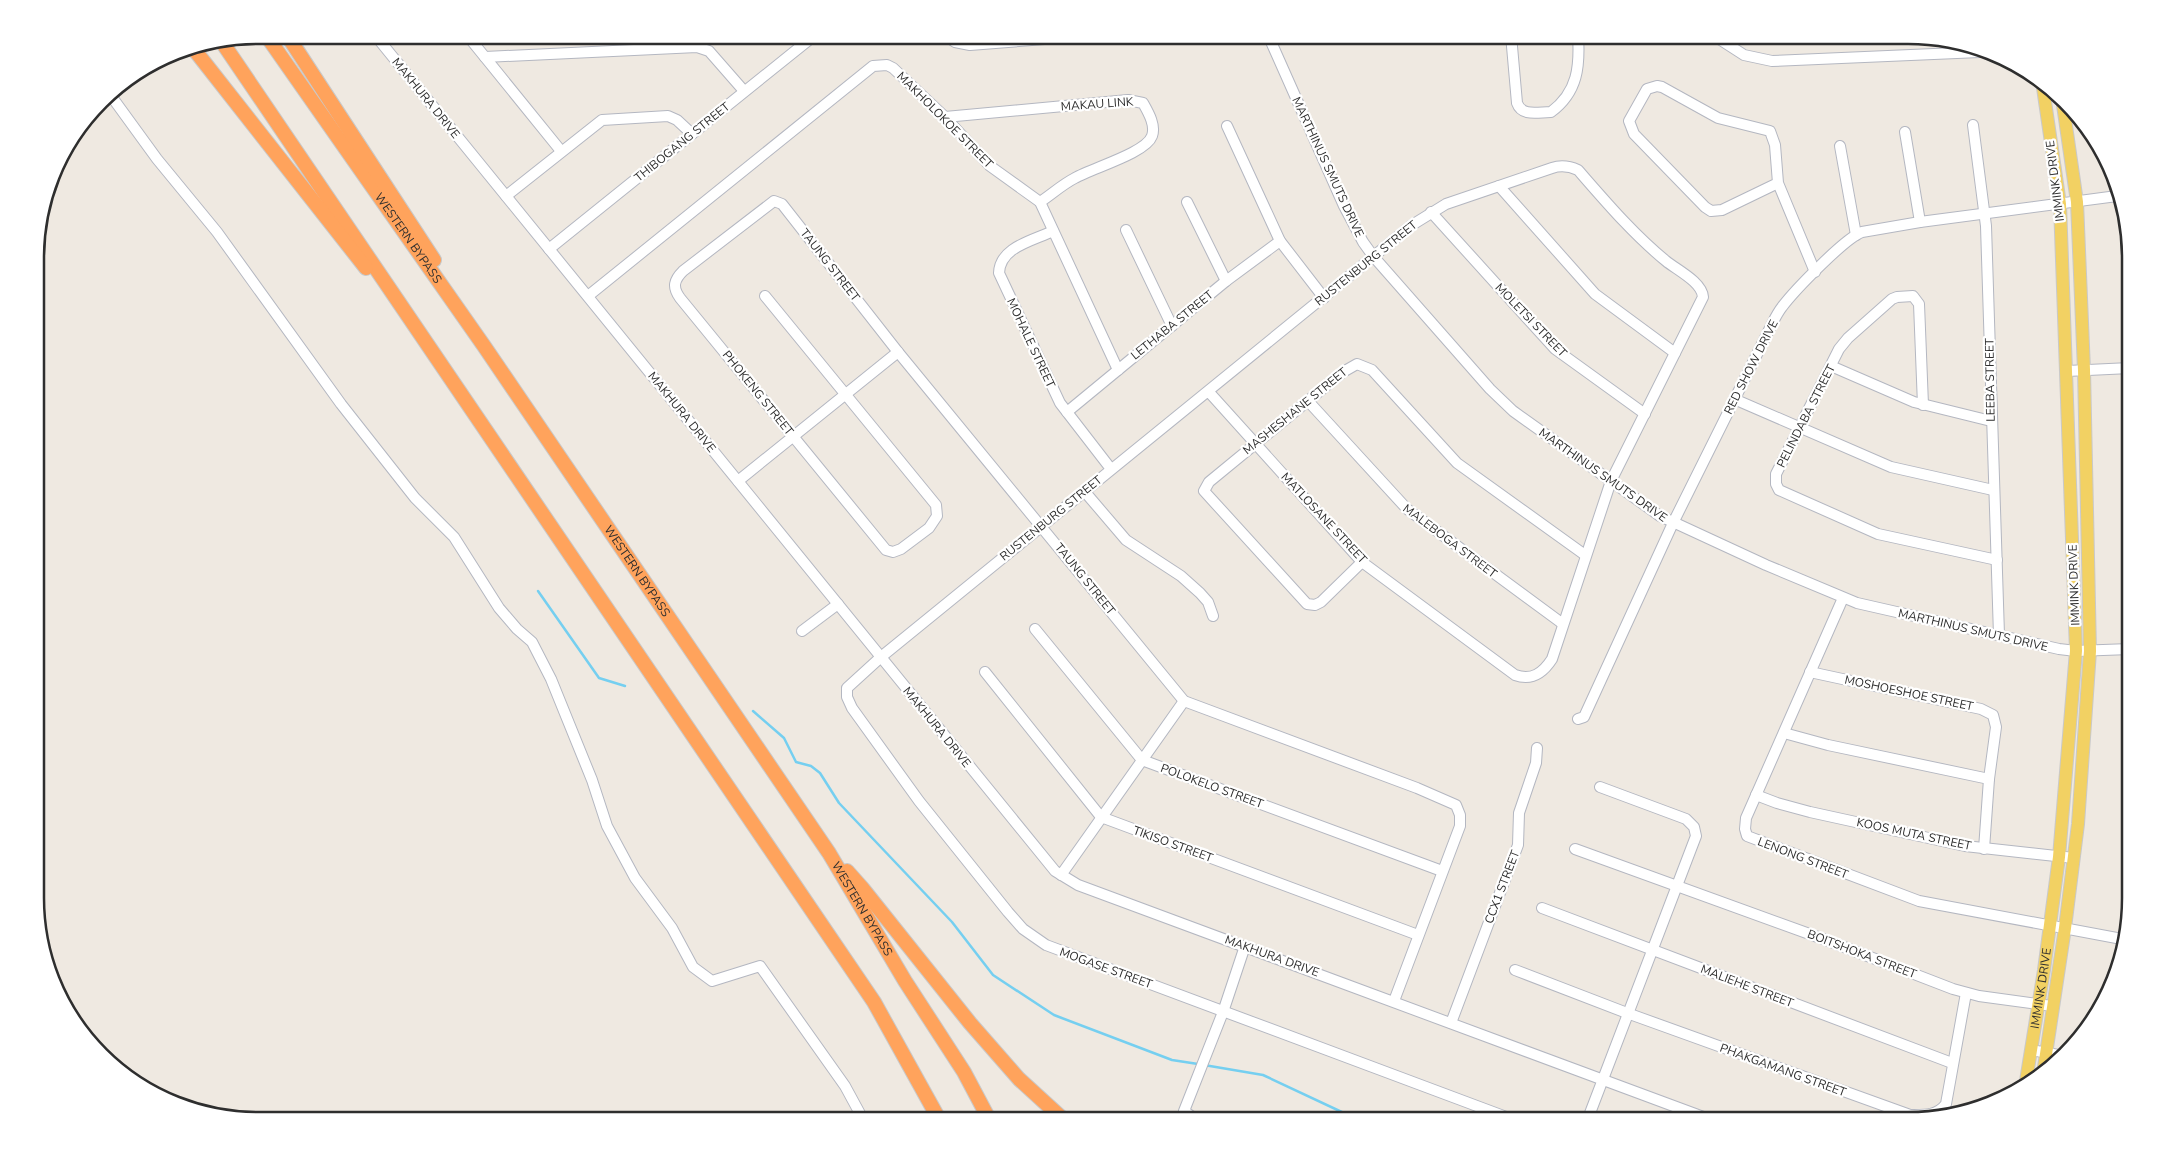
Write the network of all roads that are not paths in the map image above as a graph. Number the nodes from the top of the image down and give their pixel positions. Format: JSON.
{"nodes":[{"id":1,"x":272,"y":44,"type":"edge"},
{"id":2,"x":293,"y":44,"type":"edge"},
{"id":3,"x":382,"y":44,"type":"edge"},
{"id":4,"x":474,"y":44,"type":"edge"},
{"id":5,"x":804,"y":44,"type":"edge"},
{"id":6,"x":1272,"y":44,"type":"edge"},
{"id":7,"x":1511,"y":44,"type":"edge"},
{"id":8,"x":1578,"y":44,"type":"edge"},
{"id":9,"x":1727,"y":44,"type":"edge"},
{"id":10,"x":225,"y":47,"type":"edge"},
{"id":11,"x":1960,"y":50,"type":"edge"},
{"id":12,"x":196,"y":53,"type":"edge"},
{"id":13,"x":484,"y":57,"type":"junction"},
{"id":14,"x":744,"y":91,"type":"junction"},
{"id":15,"x":2044,"y":92,"type":"edge"},
{"id":16,"x":114,"y":100,"type":"edge"},
{"id":17,"x":2064,"y":111,"type":"edge"},
{"id":18,"x":945,"y":117,"type":"junction"},
{"id":19,"x":1227,"y":126,"type":"dead end"},
{"id":20,"x":1973,"y":126,"type":"dead end"},
{"id":21,"x":1905,"y":132,"type":"dead end"},
{"id":22,"x":692,"y":134,"type":"junction"},
{"id":23,"x":1840,"y":146,"type":"dead end"},
{"id":24,"x":561,"y":151,"type":"junction"},
{"id":25,"x":1778,"y":183,"type":"junction"},
{"id":26,"x":1499,"y":186,"type":"junction"},
{"id":27,"x":506,"y":196,"type":"junction"},
{"id":28,"x":2113,"y":197,"type":"edge"},
{"id":29,"x":1040,"y":202,"type":"junction"},
{"id":30,"x":1187,"y":202,"type":"dead end"},
{"id":31,"x":2076,"y":202,"type":"junction"},
{"id":32,"x":782,"y":204,"type":"joint"},
{"id":33,"x":2060,"y":204,"type":"junction"},
{"id":34,"x":1431,"y":212,"type":"junction"},
{"id":35,"x":1986,"y":214,"type":"junction"},
{"id":36,"x":1920,"y":222,"type":"junction"},
{"id":37,"x":1126,"y":230,"type":"dead end"},
{"id":38,"x":1053,"y":231,"type":"junction"},
{"id":39,"x":1856,"y":234,"type":"junction"},
{"id":40,"x":1280,"y":241,"type":"junction"},
{"id":41,"x":550,"y":249,"type":"junction"},
{"id":42,"x":1373,"y":256,"type":"junction"},
{"id":43,"x":1815,"y":272,"type":"junction"},
{"id":44,"x":1226,"y":281,"type":"junction"},
{"id":45,"x":588,"y":296,"type":"junction"},
{"id":46,"x":764,"y":296,"type":"dead end"},
{"id":47,"x":1324,"y":298,"type":"junction"},
{"id":48,"x":1172,"y":326,"type":"junction"},
{"id":49,"x":484,"y":346,"type":"junction"},
{"id":50,"x":898,"y":352,"type":"junction"},
{"id":51,"x":1675,"y":353,"type":"junction"},
{"id":52,"x":440,"y":364,"type":"junction"},
{"id":53,"x":1831,"y":366,"type":"junction"},
{"id":54,"x":2122,"y":368,"type":"edge"},
{"id":55,"x":1118,"y":370,"type":"junction"},
{"id":56,"x":2084,"y":370,"type":"junction"},
{"id":57,"x":2067,"y":371,"type":"junction"},
{"id":58,"x":1208,"y":390,"type":"junction"},
{"id":59,"x":846,"y":393,"type":"junction"},
{"id":60,"x":1734,"y":399,"type":"junction"},
{"id":61,"x":1308,"y":401,"type":"junction"},
{"id":62,"x":1923,"y":405,"type":"junction"},
{"id":63,"x":1067,"y":412,"type":"junction"},
{"id":64,"x":1645,"y":414,"type":"junction"},
{"id":65,"x":1991,"y":421,"type":"junction"},
{"id":66,"x":1800,"y":426,"type":"junction"},
{"id":67,"x":793,"y":436,"type":"junction"},
{"id":68,"x":1256,"y":444,"type":"junction"},
{"id":69,"x":1112,"y":469,"type":"junction"},
{"id":70,"x":738,"y":482,"type":"junction"},
{"id":71,"x":1611,"y":482,"type":"junction"},
{"id":72,"x":1994,"y":490,"type":"junction"},
{"id":73,"x":1085,"y":492,"type":"junction"},
{"id":74,"x":1673,"y":523,"type":"junction"},
{"id":75,"x":1041,"y":526,"type":"junction"},
{"id":76,"x":1585,"y":555,"type":"junction"},
{"id":77,"x":1997,"y":560,"type":"junction"},
{"id":78,"x":1362,"y":562,"type":"junction"},
{"id":79,"x":1843,"y":598,"type":"junction"},
{"id":80,"x":838,"y":604,"type":"junction"},
{"id":81,"x":1213,"y":616,"type":"dead end"},
{"id":82,"x":1563,"y":624,"type":"junction"},
{"id":83,"x":1035,"y":629,"type":"dead end"},
{"id":84,"x":802,"y":631,"type":"dead end"},
{"id":85,"x":1999,"y":635,"type":"junction"},
{"id":86,"x":2122,"y":649,"type":"edge"},
{"id":87,"x":2090,"y":650,"type":"junction"},
{"id":88,"x":2076,"y":651,"type":"junction"},
{"id":89,"x":881,"y":657,"type":"junction"},
{"id":90,"x":985,"y":672,"type":"dead end"},
{"id":91,"x":1810,"y":672,"type":"junction"},
{"id":92,"x":1529,"y":678,"type":"joint"},
{"id":93,"x":1184,"y":701,"type":"junction"},
{"id":94,"x":1578,"y":719,"type":"dead end"},
{"id":95,"x":1784,"y":733,"type":"junction"},
{"id":96,"x":1537,"y":748,"type":"dead end"},
{"id":97,"x":1142,"y":760,"type":"junction"},
{"id":98,"x":1989,"y":779,"type":"junction"},
{"id":99,"x":1600,"y":787,"type":"dead end"},
{"id":100,"x":1756,"y":795,"type":"junction"},
{"id":101,"x":1101,"y":817,"type":"junction"},
{"id":102,"x":1575,"y":848,"type":"dead end"},
{"id":103,"x":1984,"y":849,"type":"junction"},
{"id":104,"x":829,"y":853,"type":"junction"},
{"id":105,"x":2059,"y":857,"type":"junction"},
{"id":106,"x":2074,"y":858,"type":"junction"},
{"id":107,"x":1442,"y":871,"type":"junction"},
{"id":108,"x":1061,"y":875,"type":"junction"},
{"id":109,"x":1677,"y":885,"type":"junction"},
{"id":110,"x":1542,"y":908,"type":"dead end"},
{"id":111,"x":2050,"y":927,"type":"junction"},
{"id":112,"x":2065,"y":928,"type":"junction"},
{"id":113,"x":1418,"y":935,"type":"junction"},
{"id":114,"x":2118,"y":938,"type":"edge"},
{"id":115,"x":1244,"y":946,"type":"junction"},
{"id":116,"x":1652,"y":950,"type":"junction"},
{"id":117,"x":1516,"y":970,"type":"dead end"},
{"id":118,"x":1966,"y":993,"type":"junction"},
{"id":119,"x":1394,"y":1001,"type":"junction"},
{"id":120,"x":2039,"y":1004,"type":"junction"},
{"id":121,"x":2052,"y":1006,"type":"junction"},
{"id":122,"x":1223,"y":1012,"type":"junction"},
{"id":123,"x":1627,"y":1013,"type":"junction"},
{"id":124,"x":1451,"y":1022,"type":"junction"},
{"id":125,"x":2031,"y":1050,"type":"junction"},
{"id":126,"x":2046,"y":1053,"type":"junction"},
{"id":127,"x":2055,"y":1054,"type":"edge"},
{"id":128,"x":1952,"y":1063,"type":"junction"},
{"id":129,"x":2045,"y":1063,"type":"edge"},
{"id":130,"x":2027,"y":1076,"type":"edge"},
{"id":131,"x":1602,"y":1078,"type":"junction"},
{"id":132,"x":1940,"y":1110,"type":"edge"},
{"id":133,"x":859,"y":1112,"type":"edge"},
{"id":134,"x":934,"y":1112,"type":"edge"},
{"id":135,"x":985,"y":1112,"type":"edge"},
{"id":136,"x":1056,"y":1112,"type":"edge"},
{"id":137,"x":1185,"y":1112,"type":"edge"},
{"id":138,"x":1493,"y":1112,"type":"edge"},
{"id":139,"x":1590,"y":1112,"type":"edge"},
{"id":140,"x":1691,"y":1112,"type":"edge"},
{"id":141,"x":1902,"y":1112,"type":"edge"}],
"edges":[{"from":1,"to":49,"type":"highway","name":"WESTERN BYPASS"},
{"from":2,"to":49,"type":"highway"},
{"from":3,"to":27,"type":"street","name":"MAKHURA DRIVE"},
{"from":4,"to":13,"type":"street"},
{"from":5,"to":14,"type":"street","name":"THIBOGANG STREET"},
{"from":6,"to":42,"type":"street","name":"MARTHINUS SMUTS DRIVE"},
{"from":7,"to":8,"type":"street"},
{"from":9,"to":11,"type":"street"},
{"from":10,"to":52,"type":"highway"},
{"from":12,"to":52,"type":"highway"},
{"from":13,"to":14,"type":"street"},
{"from":13,"to":24,"type":"street"},
{"from":14,"to":22,"type":"street","name":"THIBOGANG STREET"},
{"from":15,"to":33,"type":"main road","name":"IMMINK DRIVE"},
{"from":16,"to":133,"type":"street"},
{"from":17,"to":31,"type":"main road","name":"IMMINK DRIVE"},
{"from":18,"to":29,"type":"street","name":"MAKHOLOKOE STREET"},
{"from":18,"to":29,"type":"street","name":"MAKAU LINK"},
{"from":18,"to":45,"type":"street","name":"MAKHOLOKOE STREET"},
{"from":19,"to":40,"type":"street"},
{"from":20,"to":35,"type":"street","name":"LEEBA STREET"},
{"from":21,"to":36,"type":"street"},
{"from":22,"to":24,"type":"street"},
{"from":22,"to":41,"type":"street","name":"THIBOGANG STREET"},
{"from":23,"to":39,"type":"street"},
{"from":24,"to":27,"type":"street"},
{"from":25,"to":25,"type":"street"},
{"from":25,"to":43,"type":"street"},
{"from":26,"to":34,"type":"street","name":"RUSTENBURG STREET"},
{"from":26,"to":51,"type":"street"},
{"from":26,"to":51,"type":"street","name":"RUSTENBURG STREET"},
{"from":27,"to":41,"type":"street","name":"MAKHURA DRIVE"},
{"from":28,"to":31,"type":"street"},
{"from":29,"to":38,"type":"street"},
{"from":30,"to":44,"type":"street"},
{"from":31,"to":33,"type":"street"},
{"from":31,"to":56,"type":"main road","name":"IMMINK DRIVE"},
{"from":32,"to":50,"type":"street","name":"TAUNG STREET"},
{"from":32,"to":67,"type":"street","name":"PHOKENG STREET"},
{"from":33,"to":35,"type":"street"},
{"from":33,"to":57,"type":"main road","name":"IMMINK DRIVE"},
{"from":34,"to":42,"type":"street","name":"RUSTENBURG STREET"},
{"from":34,"to":64,"type":"street","name":"MOLETSI STREET"},
{"from":35,"to":36,"type":"street"},
{"from":35,"to":65,"type":"street","name":"LEEBA STREET"},
{"from":36,"to":39,"type":"street"},
{"from":37,"to":48,"type":"street"},
{"from":38,"to":55,"type":"street"},
{"from":38,"to":63,"type":"street","name":"MOHALE STREET"},
{"from":39,"to":43,"type":"street","name":"RED SHOW DRIVE"},
{"from":40,"to":44,"type":"street","name":"LETHABA STREET"},
{"from":40,"to":47,"type":"street"},
{"from":41,"to":45,"type":"street","name":"MAKHURA DRIVE"},
{"from":42,"to":47,"type":"street","name":"RUSTENBURG STREET"},
{"from":42,"to":71,"type":"street","name":"MARTHINUS SMUTS DRIVE"},
{"from":43,"to":60,"type":"street","name":"RED SHOW DRIVE"},
{"from":44,"to":48,"type":"street","name":"LETHABA STREET"},
{"from":45,"to":70,"type":"street","name":"MAKHURA DRIVE"},
{"from":46,"to":59,"type":"street"},
{"from":47,"to":58,"type":"street","name":"RUSTENBURG STREET"},
{"from":48,"to":55,"type":"street","name":"LETHABA STREET"},
{"from":49,"to":104,"type":"highway","name":"WESTERN BYPASS"},
{"from":50,"to":59,"type":"street"},
{"from":50,"to":75,"type":"street","name":"TAUNG STREET"},
{"from":51,"to":64,"type":"street","name":"RUSTENBURG STREET"},
{"from":52,"to":134,"type":"highway"},
{"from":53,"to":62,"type":"street"},
{"from":53,"to":62,"type":"street","name":"PELINDABA STREET"},
{"from":53,"to":66,"type":"street","name":"PELINDABA STREET"},
{"from":54,"to":56,"type":"street"},
{"from":55,"to":63,"type":"street","name":"LETHABA STREET"},
{"from":56,"to":57,"type":"street"},
{"from":56,"to":87,"type":"main road","name":"IMMINK DRIVE"},
{"from":57,"to":88,"type":"main road","name":"IMMINK DRIVE"},
{"from":58,"to":68,"type":"street","name":"MATLOSANE STREET"},
{"from":58,"to":69,"type":"street","name":"RUSTENBURG STREET"},
{"from":59,"to":67,"type":"street"},
{"from":59,"to":67,"type":"street","name":"PHOKENG STREET"},
{"from":60,"to":66,"type":"street"},
{"from":60,"to":74,"type":"street","name":"RED SHOW DRIVE"},
{"from":61,"to":68,"type":"street","name":"MASHESHANE STREET"},
{"from":61,"to":76,"type":"street","name":"MASHESHANE STREET"},
{"from":61,"to":82,"type":"street","name":"MALEBOGA STREET"},
{"from":62,"to":65,"type":"street"},
{"from":63,"to":69,"type":"street","name":"MOHALE STREET"},
{"from":64,"to":71,"type":"street","name":"RUSTENBURG STREET"},
{"from":65,"to":72,"type":"street","name":"LEEBA STREET"},
{"from":66,"to":72,"type":"street"},
{"from":66,"to":77,"type":"street","name":"PELINDABA STREET"},
{"from":67,"to":70,"type":"street"},
{"from":68,"to":78,"type":"street","name":"MATLOSANE STREET"},
{"from":68,"to":78,"type":"street","name":"MASHESHANE STREET"},
{"from":69,"to":73,"type":"street","name":"RUSTENBURG STREET"},
{"from":70,"to":80,"type":"street","name":"MAKHURA DRIVE"},
{"from":71,"to":74,"type":"street","name":"MARTHINUS SMUTS DRIVE"},
{"from":71,"to":76,"type":"street","name":"RUSTENBURG STREET"},
{"from":72,"to":77,"type":"street","name":"LEEBA STREET"},
{"from":73,"to":75,"type":"street","name":"RUSTENBURG STREET"},
{"from":73,"to":81,"type":"street"},
{"from":74,"to":79,"type":"street","name":"MARTHINUS SMUTS DRIVE"},
{"from":74,"to":94,"type":"street","name":"RED SHOW DRIVE"},
{"from":75,"to":89,"type":"street","name":"RUSTENBURG STREET"},
{"from":75,"to":93,"type":"street","name":"TAUNG STREET"},
{"from":76,"to":82,"type":"street","name":"RUSTENBURG STREET"},
{"from":77,"to":85,"type":"street","name":"LEEBA STREET"},
{"from":78,"to":92,"type":"street","name":"MATLOSANE STREET"},
{"from":79,"to":85,"type":"street","name":"MARTHINUS SMUTS DRIVE"},
{"from":79,"to":91,"type":"street","name":"LENONG STREET"},
{"from":80,"to":84,"type":"street"},
{"from":80,"to":89,"type":"street","name":"MAKHURA DRIVE"},
{"from":82,"to":92,"type":"street","name":"RUSTENBURG STREET"},
{"from":83,"to":97,"type":"street"},
{"from":85,"to":88,"type":"street","name":"MARTHINUS SMUTS DRIVE"},
{"from":86,"to":87,"type":"street","name":"MARTHINUS SMUTS DRIVE"},
{"from":87,"to":88,"type":"street","name":"MARTHINUS SMUTS DRIVE"},
{"from":87,"to":106,"type":"main road","name":"IMMINK DRIVE"},
{"from":88,"to":105,"type":"main road","name":"IMMINK DRIVE"},
{"from":89,"to":108,"type":"street","name":"MAKHURA DRIVE"},
{"from":89,"to":122,"type":"street","name":"MOGASE STREET"},
{"from":90,"to":101,"type":"street"},
{"from":91,"to":95,"type":"street","name":"LENONG STREET"},
{"from":91,"to":98,"type":"street","name":"MOSHOESHOE STREET"},
{"from":93,"to":97,"type":"street"},
{"from":93,"to":107,"type":"street"},
{"from":95,"to":98,"type":"street"},
{"from":95,"to":100,"type":"street","name":"LENONG STREET"},
{"from":96,"to":124,"type":"street","name":"CCX1 STREET"},
{"from":97,"to":101,"type":"street"},
{"from":97,"to":107,"type":"street","name":"POLOKELO STREET"},
{"from":98,"to":103,"type":"street","name":"MOSHOESHOE STREET"},
{"from":99,"to":109,"type":"street"},
{"from":100,"to":103,"type":"street","name":"KOOS MUTA STREET"},
{"from":100,"to":111,"type":"street","name":"LENONG STREET"},
{"from":101,"to":108,"type":"street"},
{"from":101,"to":113,"type":"street","name":"TIKISO STREET"},
{"from":102,"to":109,"type":"street","name":"BOITSHOKA STREET"},
{"from":103,"to":105,"type":"street","name":"KOOS MUTA STREET"},
{"from":104,"to":135,"type":"highway","name":"WESTERN BYPASS"},
{"from":104,"to":136,"type":"highway"},
{"from":105,"to":106,"type":"street","name":"KOOS MUTA STREET"},
{"from":105,"to":111,"type":"main road","name":"IMMINK DRIVE"},
{"from":106,"to":112,"type":"main road","name":"IMMINK DRIVE"},
{"from":107,"to":113,"type":"street"},
{"from":108,"to":115,"type":"street","name":"MAKHURA DRIVE"},
{"from":109,"to":116,"type":"street"},
{"from":109,"to":118,"type":"street","name":"BOITSHOKA STREET"},
{"from":110,"to":116,"type":"street","name":"MALIEHE STREET"},
{"from":111,"to":112,"type":"street","name":"LENONG STREET"},
{"from":111,"to":120,"type":"main road","name":"IMMINK DRIVE"},
{"from":112,"to":114,"type":"street","name":"LENONG STREET"},
{"from":112,"to":121,"type":"main road","name":"IMMINK DRIVE"},
{"from":113,"to":119,"type":"street"},
{"from":115,"to":119,"type":"street","name":"MAKHURA DRIVE"},
{"from":115,"to":122,"type":"street"},
{"from":116,"to":123,"type":"street"},
{"from":116,"to":128,"type":"street","name":"MALIEHE STREET"},
{"from":117,"to":123,"type":"street","name":"PHAKGAMANG STREET"},
{"from":118,"to":120,"type":"street","name":"BOITSHOKA STREET"},
{"from":118,"to":128,"type":"street","name":"PHAKGAMANG STREET"},
{"from":119,"to":124,"type":"street","name":"MAKHURA DRIVE"},
{"from":120,"to":121,"type":"street","name":"BOITSHOKA STREET"},
{"from":120,"to":125,"type":"main road","name":"IMMINK DRIVE"},
{"from":121,"to":126,"type":"main road","name":"IMMINK DRIVE"},
{"from":122,"to":137,"type":"street"},
{"from":122,"to":138,"type":"street","name":"MOGASE STREET"},
{"from":123,"to":131,"type":"street"},
{"from":123,"to":141,"type":"street","name":"PHAKGAMANG STREET"},
{"from":124,"to":131,"type":"street","name":"MAKHURA DRIVE"},
{"from":125,"to":126,"type":"street"},
{"from":125,"to":130,"type":"main road","name":"IMMINK DRIVE"},
{"from":126,"to":127,"type":"street"},
{"from":126,"to":129,"type":"main road","name":"IMMINK DRIVE"},
{"from":128,"to":132,"type":"street","name":"PHAKGAMANG STREET"},
{"from":131,"to":139,"type":"street"},
{"from":131,"to":140,"type":"street","name":"MAKHURA DRIVE"}]}
